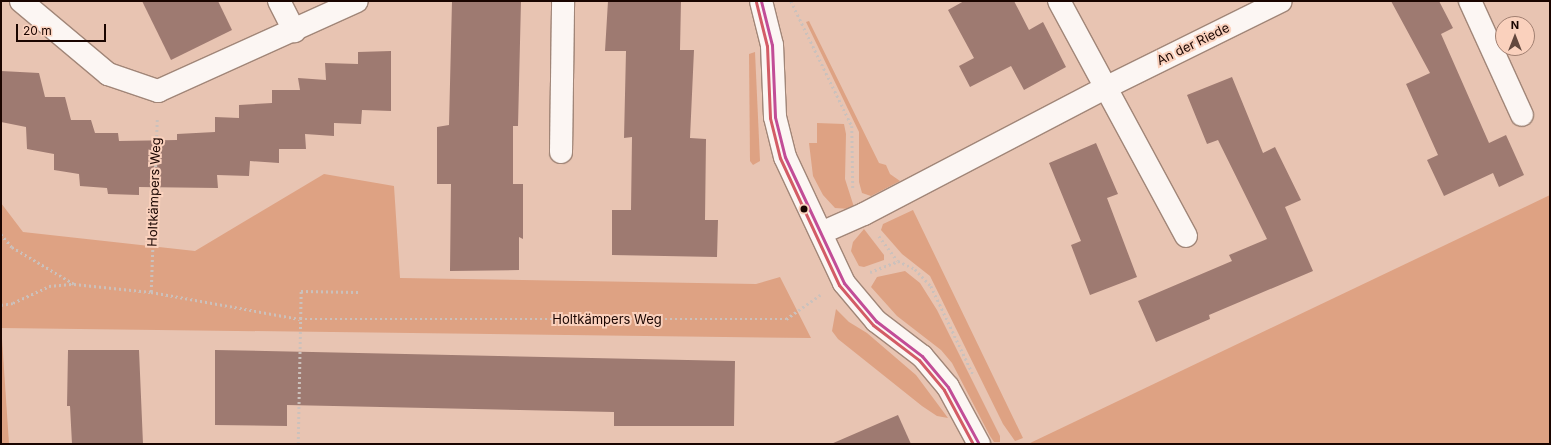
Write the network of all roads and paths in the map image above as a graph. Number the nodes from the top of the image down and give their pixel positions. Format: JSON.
{"nodes":[{"id":1,"x":21,"y":1,"type":"edge"},
{"id":2,"x":279,"y":1,"type":"edge"},
{"id":3,"x":357,"y":1,"type":"edge"},
{"id":4,"x":563,"y":1,"type":"edge"},
{"id":5,"x":761,"y":1,"type":"edge"},
{"id":6,"x":1059,"y":1,"type":"edge"},
{"id":7,"x":1281,"y":1,"type":"edge"},
{"id":8,"x":1470,"y":1,"type":"edge"},
{"id":9,"x":294,"y":31,"type":"junction"},
{"id":10,"x":1105,"y":88,"type":"junction"},
{"id":11,"x":158,"y":92,"type":"junction"},
{"id":12,"x":1522,"y":115,"type":"dead end"},
{"id":13,"x":561,"y":152,"type":"dead end"},
{"id":14,"x":821,"y":233,"type":"junction"},
{"id":15,"x":1,"y":234,"type":"edge"},
{"id":16,"x":1186,"y":236,"type":"dead end"},
{"id":17,"x":898,"y":261,"type":"dead end"},
{"id":18,"x":844,"y":283,"type":"junction"},
{"id":19,"x":74,"y":284,"type":"junction"},
{"id":20,"x":151,"y":292,"type":"junction"},
{"id":21,"x":358,"y":292,"type":"dead end"},
{"id":22,"x":1,"y":305,"type":"edge"},
{"id":23,"x":300,"y":319,"type":"junction"},
{"id":24,"x":298,"y":444,"type":"edge"},
{"id":25,"x":979,"y":444,"type":"edge"}],
"edges":[{"from":1,"to":11,"type":"street"},
{"from":2,"to":9,"type":"street"},
{"from":3,"to":9,"type":"street"},
{"from":4,"to":13,"type":"street"},
{"from":5,"to":14,"type":"street"},
{"from":6,"to":10,"type":"street"},
{"from":7,"to":10,"type":"street","name":"An der Riede"},
{"from":8,"to":12,"type":"street"},
{"from":9,"to":11,"type":"street"},
{"from":10,"to":14,"type":"street","name":"An der Riede"},
{"from":10,"to":16,"type":"street"},
{"from":11,"to":20,"type":"path","name":"Holtkämpers Weg"},
{"from":14,"to":18,"type":"street"},
{"from":15,"to":19,"type":"path","name":"Holtkämpers Weg"},
{"from":17,"to":18,"type":"path","name":"Holtkämpers Weg"},
{"from":18,"to":23,"type":"path","name":"Holtkämpers Weg"},
{"from":18,"to":25,"type":"street"},
{"from":19,"to":20,"type":"path","name":"Holtkämpers Weg"},
{"from":19,"to":22,"type":"path","name":"Holtkämpers Weg"},
{"from":20,"to":23,"type":"path","name":"Holtkämpers Weg"},
{"from":21,"to":23,"type":"path"},
{"from":23,"to":24,"type":"path"}]}
